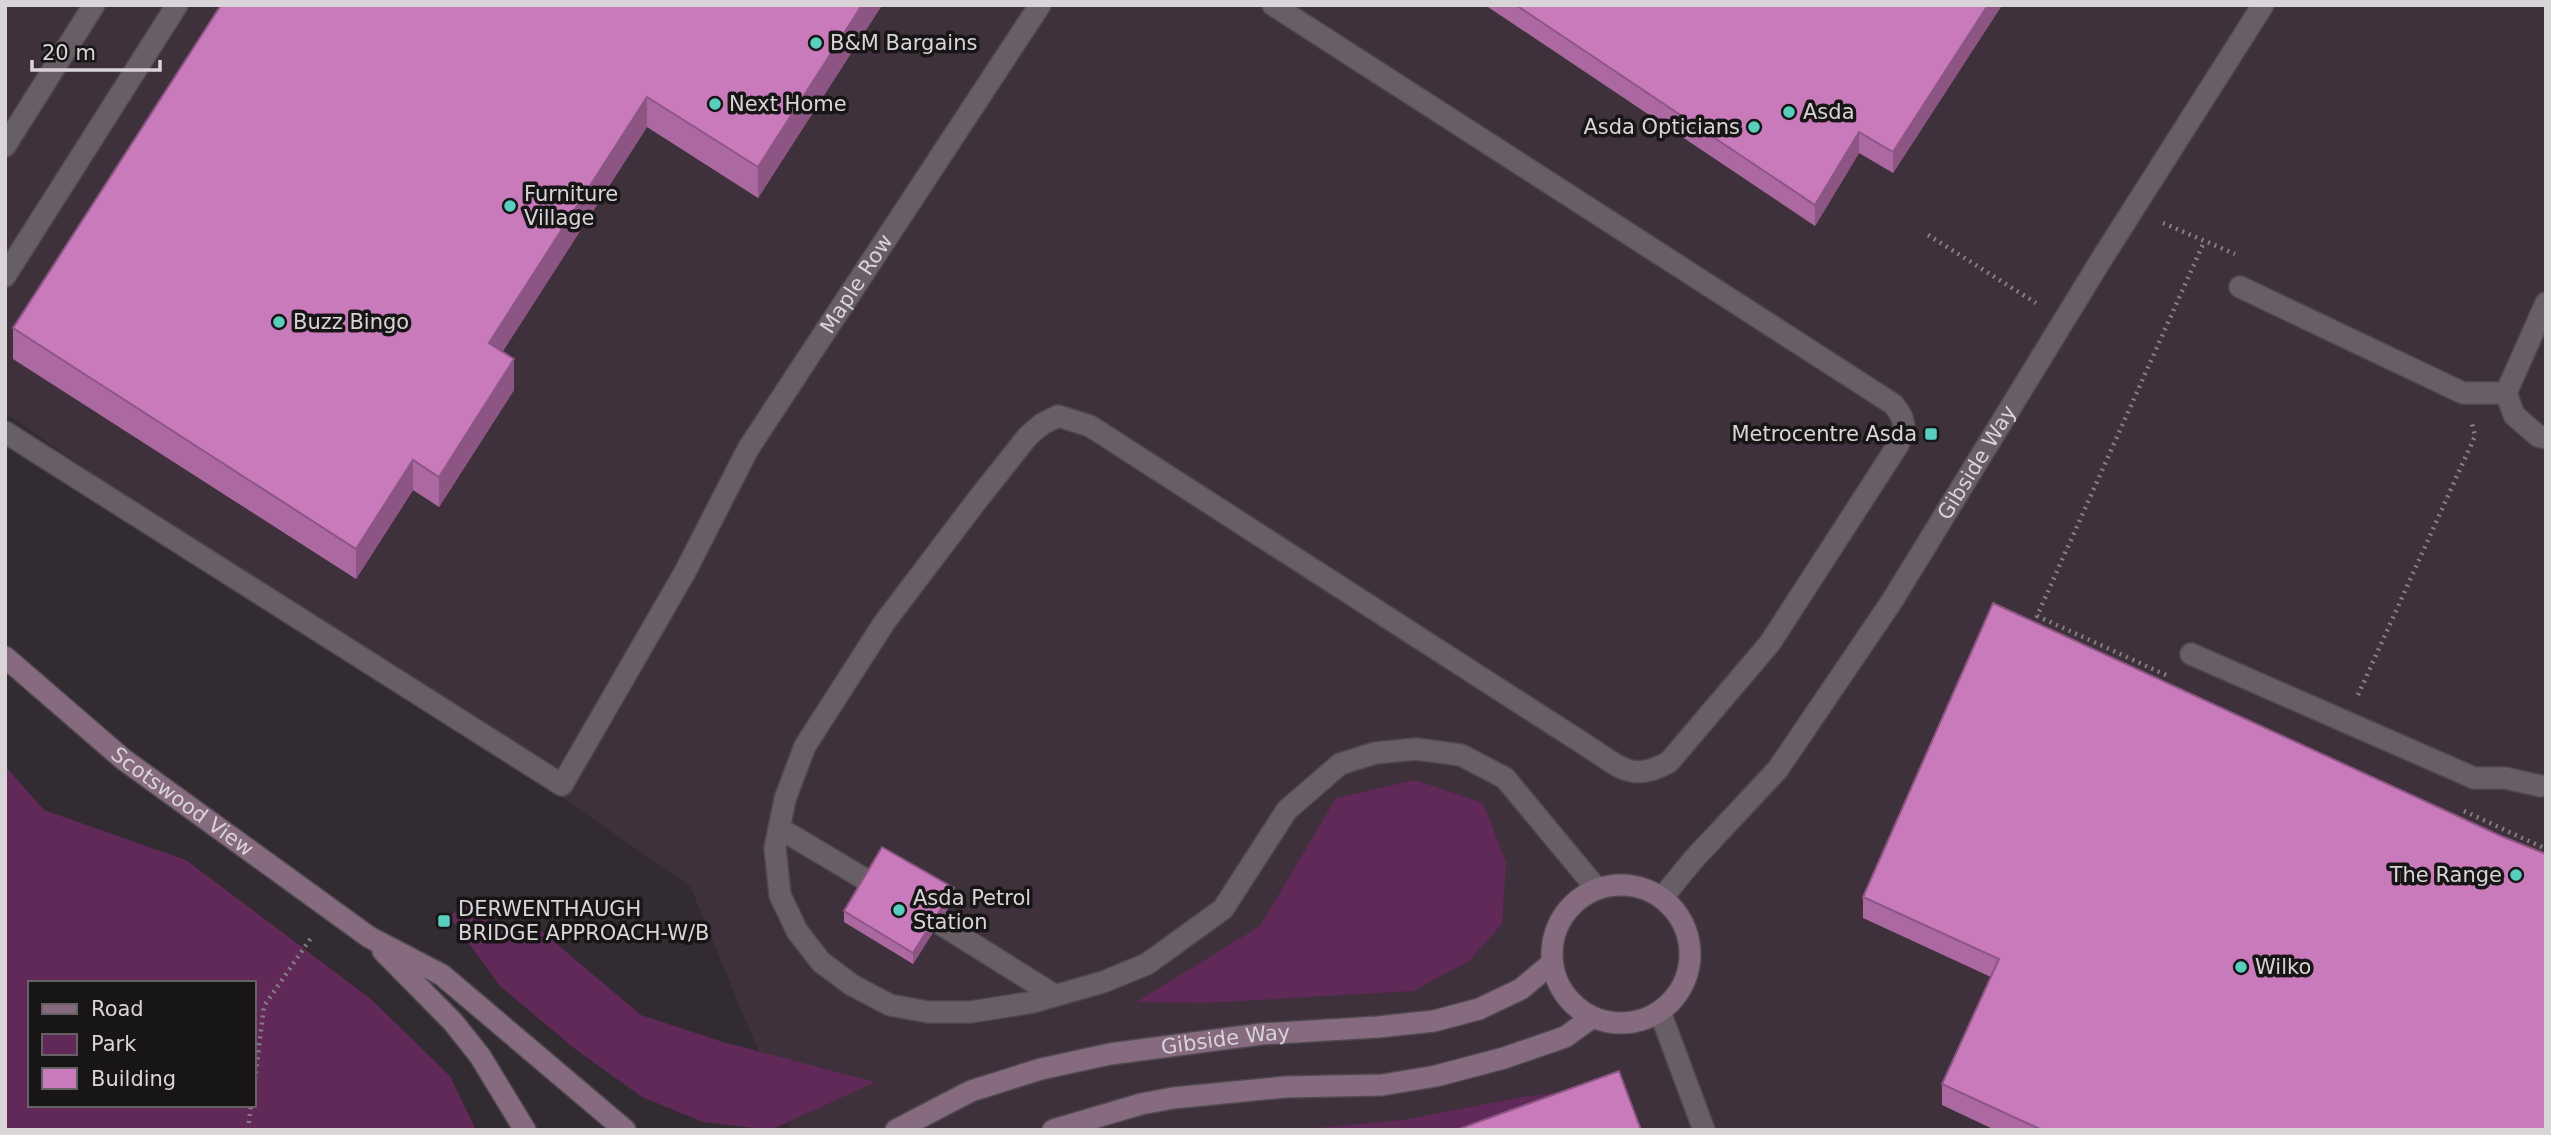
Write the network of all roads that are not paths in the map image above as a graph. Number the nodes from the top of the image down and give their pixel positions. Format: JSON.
{"nodes":[{"id":1,"x":94,"y":5,"type":"edge"},
{"id":2,"x":177,"y":5,"type":"edge"},
{"id":3,"x":1040,"y":5,"type":"edge"},
{"id":4,"x":1273,"y":5,"type":"edge"},
{"id":5,"x":2263,"y":5,"type":"edge"},
{"id":6,"x":5,"y":146,"type":"edge"},
{"id":7,"x":5,"y":276,"type":"edge"},
{"id":8,"x":2240,"y":287,"type":"dead end"},
{"id":9,"x":2546,"y":303,"type":"edge"},
{"id":10,"x":2507,"y":393,"type":"junction"},
{"id":11,"x":5,"y":432,"type":"edge"},
{"id":12,"x":2546,"y":438,"type":"edge"},
{"id":13,"x":2191,"y":654,"type":"dead end"},
{"id":14,"x":5,"y":657,"type":"edge"},
{"id":15,"x":2541,"y":786,"type":"dead end"},
{"id":16,"x":779,"y":828,"type":"junction"},
{"id":17,"x":868,"y":881,"type":"edge"},
{"id":18,"x":1597,"y":889,"type":"junction"},
{"id":19,"x":1662,"y":898,"type":"junction"},
{"id":20,"x":939,"y":923,"type":"edge"},
{"id":21,"x":369,"y":937,"type":"junction"},
{"id":22,"x":1552,"y":963,"type":"junction"},
{"id":23,"x":1054,"y":995,"type":"junction"},
{"id":24,"x":1660,"y":1012,"type":"junction"},
{"id":25,"x":1592,"y":1017,"type":"junction"},
{"id":26,"x":524,"y":1130,"type":"edge"},
{"id":27,"x":625,"y":1130,"type":"edge"},
{"id":28,"x":896,"y":1130,"type":"edge"},
{"id":29,"x":1053,"y":1130,"type":"edge"},
{"id":30,"x":1704,"y":1130,"type":"edge"}],
"edges":[{"from":1,"to":6,"type":"street"},
{"from":2,"to":7,"type":"street"},
{"from":3,"to":11,"type":"street","name":"Maple Row"},
{"from":4,"to":16,"type":"street"},
{"from":5,"to":19,"type":"street","name":"Gibside Way"},
{"from":8,"to":10,"type":"street"},
{"from":9,"to":10,"type":"street"},
{"from":10,"to":12,"type":"street"},
{"from":13,"to":15,"type":"street"},
{"from":14,"to":21,"type":"street","name":"Scotswood View"},
{"from":16,"to":17,"type":"street"},
{"from":16,"to":23,"type":"street"},
{"from":18,"to":19,"type":"street"},
{"from":18,"to":22,"type":"street"},
{"from":18,"to":23,"type":"street"},
{"from":19,"to":24,"type":"street"},
{"from":20,"to":23,"type":"street"},
{"from":21,"to":26,"type":"street","name":"Scotswood View"},
{"from":21,"to":27,"type":"street","name":"Scotswood View"},
{"from":22,"to":25,"type":"street"},
{"from":22,"to":28,"type":"street","name":"Gibside Way"},
{"from":24,"to":25,"type":"street"},
{"from":24,"to":30,"type":"street"},
{"from":25,"to":29,"type":"street"}]}
